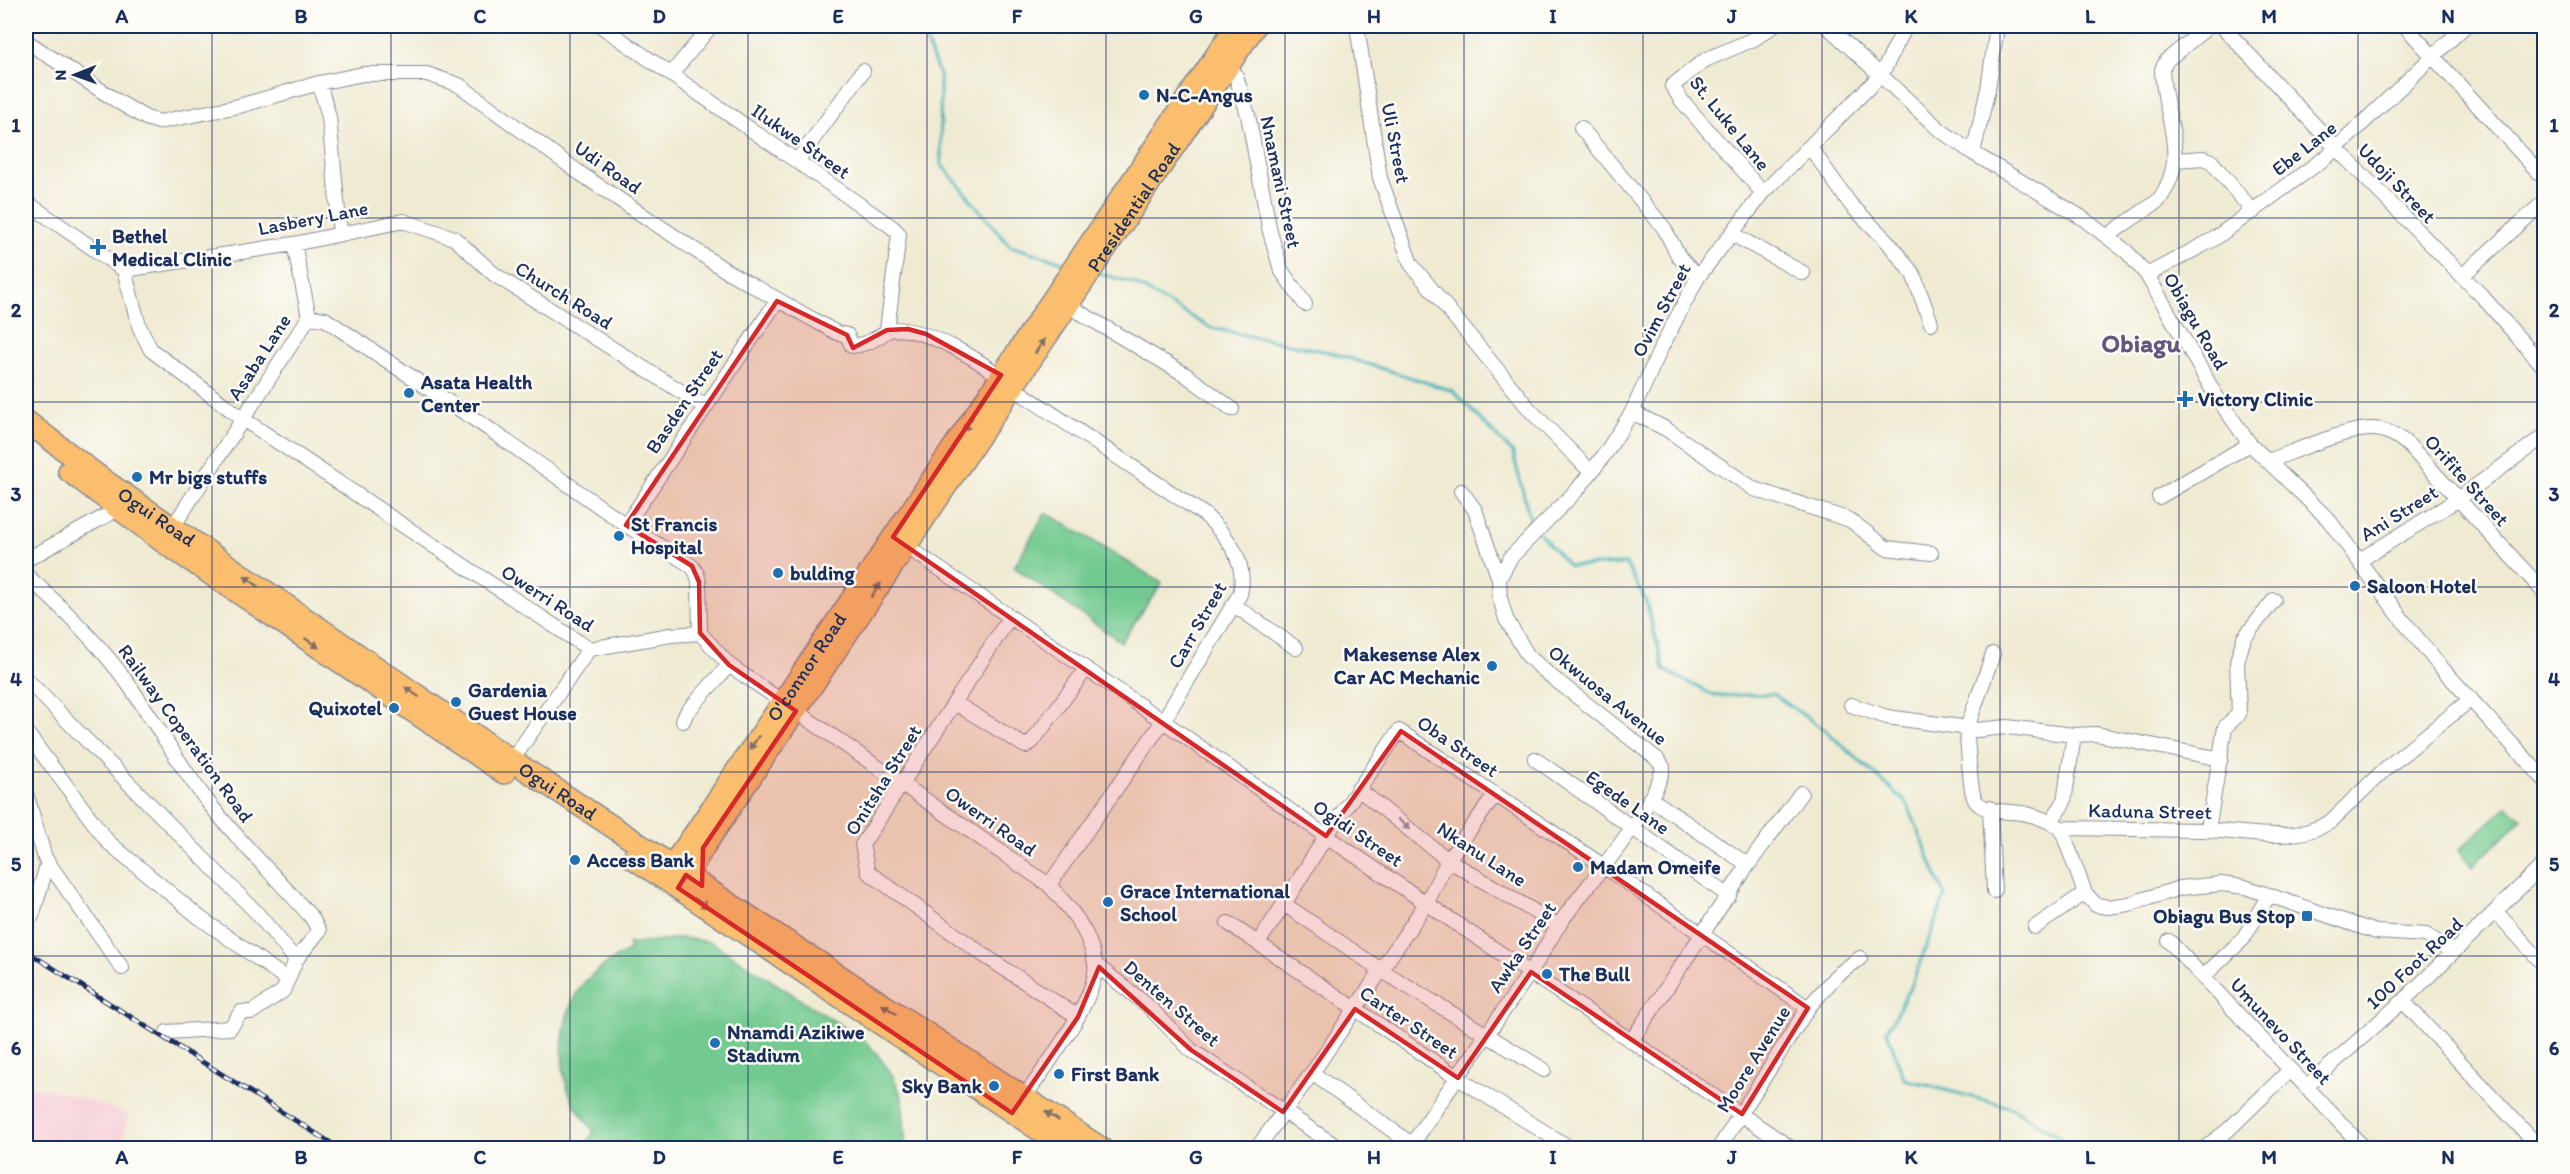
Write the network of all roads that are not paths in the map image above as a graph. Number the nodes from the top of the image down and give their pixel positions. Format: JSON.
{"nodes":[{"id":1,"x":601,"y":26,"type":"edge"},
{"id":2,"x":711,"y":26,"type":"edge"},
{"id":3,"x":1256,"y":26,"type":"edge"},
{"id":4,"x":1357,"y":26,"type":"edge"},
{"id":5,"x":1773,"y":26,"type":"edge"},
{"id":6,"x":1827,"y":26,"type":"edge"},
{"id":7,"x":1906,"y":26,"type":"edge"},
{"id":8,"x":1997,"y":26,"type":"edge"},
{"id":9,"x":2209,"y":26,"type":"edge"},
{"id":10,"x":2222,"y":26,"type":"edge"},
{"id":11,"x":2405,"y":26,"type":"edge"},
{"id":12,"x":2466,"y":26,"type":"edge"},
{"id":13,"x":26,"y":41,"type":"edge"},
{"id":14,"x":1233,"y":43,"type":"edge"},
{"id":15,"x":2434,"y":56,"type":"junction"},
{"id":16,"x":863,"y":71,"type":"dead end"},
{"id":17,"x":672,"y":73,"type":"junction"},
{"id":18,"x":1881,"y":75,"type":"junction"},
{"id":19,"x":319,"y":83,"type":"junction"},
{"id":20,"x":1581,"y":128,"type":"dead end"},
{"id":21,"x":1810,"y":147,"type":"junction"},
{"id":22,"x":2337,"y":149,"type":"junction"},
{"id":23,"x":1973,"y":153,"type":"junction"},
{"id":24,"x":2175,"y":160,"type":"junction"},
{"id":25,"x":797,"y":161,"type":"junction"},
{"id":26,"x":2544,"y":178,"type":"edge"},
{"id":27,"x":1763,"y":193,"type":"junction"},
{"id":28,"x":26,"y":202,"type":"edge"},
{"id":29,"x":2544,"y":202,"type":"edge"},
{"id":30,"x":2253,"y":212,"type":"junction"},
{"id":31,"x":403,"y":221,"type":"joint"},
{"id":32,"x":340,"y":233,"type":"junction"},
{"id":33,"x":1732,"y":234,"type":"junction"},
{"id":34,"x":2107,"y":236,"type":"junction"},
{"id":35,"x":294,"y":244,"type":"junction"},
{"id":36,"x":124,"y":270,"type":"junction"},
{"id":37,"x":1803,"y":273,"type":"dead end"},
{"id":38,"x":2147,"y":275,"type":"junction"},
{"id":39,"x":2462,"y":276,"type":"junction"},
{"id":40,"x":1698,"y":277,"type":"junction"},
{"id":41,"x":777,"y":301,"type":"junction"},
{"id":42,"x":1062,"y":303,"type":"junction"},
{"id":43,"x":1305,"y":304,"type":"dead end"},
{"id":44,"x":309,"y":317,"type":"junction"},
{"id":45,"x":1931,"y":323,"type":"dead end"},
{"id":46,"x":888,"y":330,"type":"junction"},
{"id":47,"x":2544,"y":367,"type":"edge"},
{"id":48,"x":1006,"y":381,"type":"junction"},
{"id":49,"x":704,"y":406,"type":"junction"},
{"id":50,"x":1232,"y":409,"type":"dead end"},
{"id":51,"x":1632,"y":412,"type":"junction"},
{"id":52,"x":243,"y":419,"type":"junction"},
{"id":53,"x":26,"y":421,"type":"edge"},
{"id":54,"x":2544,"y":436,"type":"edge"},
{"id":55,"x":26,"y":438,"type":"edge"},
{"id":56,"x":2250,"y":444,"type":"junction"},
{"id":57,"x":2268,"y":461,"type":"junction"},
{"id":58,"x":1592,"y":472,"type":"junction"},
{"id":59,"x":1461,"y":491,"type":"dead end"},
{"id":60,"x":2159,"y":497,"type":"dead end"},
{"id":61,"x":2457,"y":500,"type":"junction"},
{"id":62,"x":118,"y":510,"type":"junction"},
{"id":63,"x":626,"y":525,"type":"junction"},
{"id":64,"x":168,"y":534,"type":"junction"},
{"id":65,"x":900,"y":541,"type":"junction"},
{"id":66,"x":1931,"y":553,"type":"dead end"},
{"id":67,"x":26,"y":560,"type":"edge"},
{"id":68,"x":2360,"y":560,"type":"junction"},
{"id":69,"x":26,"y":575,"type":"edge"},
{"id":70,"x":1499,"y":579,"type":"junction"},
{"id":71,"x":2544,"y":592,"type":"edge"},
{"id":72,"x":2274,"y":600,"type":"dead end"},
{"id":73,"x":1234,"y":605,"type":"junction"},
{"id":74,"x":1010,"y":617,"type":"junction"},
{"id":75,"x":700,"y":633,"type":"junction"},
{"id":76,"x":1296,"y":648,"type":"dead end"},
{"id":77,"x":589,"y":649,"type":"junction"},
{"id":78,"x":1993,"y":654,"type":"dead end"},
{"id":79,"x":729,"y":665,"type":"junction"},
{"id":80,"x":1086,"y":669,"type":"junction"},
{"id":81,"x":26,"y":679,"type":"edge"},
{"id":82,"x":2471,"y":699,"type":"junction"},
{"id":83,"x":955,"y":703,"type":"junction"},
{"id":84,"x":1851,"y":705,"type":"dead end"},
{"id":85,"x":789,"y":707,"type":"junction"},
{"id":86,"x":683,"y":721,"type":"dead end"},
{"id":87,"x":1162,"y":721,"type":"junction"},
{"id":88,"x":1966,"y":731,"type":"junction"},
{"id":89,"x":26,"y":732,"type":"edge"},
{"id":90,"x":2074,"y":735,"type":"junction"},
{"id":91,"x":1535,"y":759,"type":"dead end"},
{"id":92,"x":2221,"y":759,"type":"junction"},
{"id":93,"x":508,"y":767,"type":"junction"},
{"id":94,"x":1663,"y":767,"type":"joint"},
{"id":95,"x":2544,"y":779,"type":"edge"},
{"id":96,"x":902,"y":783,"type":"junction"},
{"id":97,"x":1358,"y":789,"type":"junction"},
{"id":98,"x":26,"y":793,"type":"edge"},
{"id":99,"x":1801,"y":793,"type":"dead end"},
{"id":100,"x":1495,"y":795,"type":"junction"},
{"id":101,"x":1650,"y":798,"type":"junction"},
{"id":102,"x":1990,"y":808,"type":"junction"},
{"id":103,"x":2056,"y":825,"type":"junction"},
{"id":104,"x":1630,"y":828,"type":"junction"},
{"id":105,"x":2208,"y":830,"type":"junction"},
{"id":106,"x":1326,"y":836,"type":"junction"},
{"id":107,"x":697,"y":843,"type":"junction"},
{"id":108,"x":649,"y":852,"type":"junction"},
{"id":109,"x":1448,"y":860,"type":"junction"},
{"id":110,"x":48,"y":862,"type":"junction"},
{"id":111,"x":2544,"y":864,"type":"edge"},
{"id":112,"x":1602,"y":865,"type":"junction"},
{"id":113,"x":1748,"y":865,"type":"junction"},
{"id":114,"x":674,"y":877,"type":"junction"},
{"id":115,"x":1049,"y":885,"type":"junction"},
{"id":116,"x":706,"y":889,"type":"junction"},
{"id":117,"x":1995,"y":891,"type":"dead end"},
{"id":118,"x":2085,"y":893,"type":"junction"},
{"id":119,"x":2269,"y":895,"type":"junction"},
{"id":120,"x":1729,"y":896,"type":"junction"},
{"id":121,"x":1427,"y":902,"type":"junction"},
{"id":122,"x":1284,"y":904,"type":"junction"},
{"id":123,"x":2497,"y":913,"type":"junction"},
{"id":124,"x":32,"y":916,"type":"dead end"},
{"id":125,"x":1228,"y":923,"type":"dead end"},
{"id":126,"x":1559,"y":926,"type":"junction"},
{"id":127,"x":2035,"y":927,"type":"dead end"},
{"id":128,"x":1702,"y":934,"type":"junction"},
{"id":129,"x":2169,"y":941,"type":"dead end"},
{"id":130,"x":1258,"y":943,"type":"junction"},
{"id":131,"x":2454,"y":952,"type":"junction"},
{"id":132,"x":1860,"y":958,"type":"dead end"},
{"id":133,"x":296,"y":960,"type":"junction"},
{"id":134,"x":1095,"y":964,"type":"junction"},
{"id":135,"x":2544,"y":965,"type":"edge"},
{"id":136,"x":122,"y":968,"type":"dead end"},
{"id":137,"x":1381,"y":970,"type":"junction"},
{"id":138,"x":1531,"y":972,"type":"junction"},
{"id":139,"x":2204,"y":977,"type":"junction"},
{"id":140,"x":288,"y":980,"type":"junction"},
{"id":141,"x":2403,"y":1001,"type":"junction"},
{"id":142,"x":1808,"y":1008,"type":"junction"},
{"id":143,"x":1355,"y":1009,"type":"junction"},
{"id":144,"x":1078,"y":1017,"type":"junction"},
{"id":145,"x":167,"y":1032,"type":"dead end"},
{"id":146,"x":1486,"y":1033,"type":"junction"},
{"id":147,"x":1632,"y":1040,"type":"junction"},
{"id":148,"x":1544,"y":1070,"type":"dead end"},
{"id":149,"x":2290,"y":1070,"type":"junction"},
{"id":150,"x":1312,"y":1072,"type":"junction"},
{"id":151,"x":1458,"y":1078,"type":"junction"},
{"id":152,"x":2306,"y":1087,"type":"junction"},
{"id":153,"x":1018,"y":1105,"type":"junction"},
{"id":154,"x":1284,"y":1112,"type":"junction"},
{"id":155,"x":1742,"y":1114,"type":"junction"},
{"id":156,"x":1564,"y":1147,"type":"edge"},
{"id":157,"x":1413,"y":1148,"type":"edge"},
{"id":158,"x":1066,"y":1149,"type":"edge"},
{"id":159,"x":1101,"y":1149,"type":"edge"},
{"id":160,"x":1257,"y":1149,"type":"edge"},
{"id":161,"x":1339,"y":1149,"type":"edge"},
{"id":162,"x":1719,"y":1149,"type":"edge"},
{"id":163,"x":1791,"y":1149,"type":"edge"},
{"id":164,"x":2205,"y":1149,"type":"edge"},
{"id":165,"x":2364,"y":1149,"type":"edge"},
{"id":166,"x":2540,"y":1149,"type":"edge"}],
"edges":[{"from":1,"to":17,"type":"street","name":"Ilukwe Street"},
{"from":2,"to":17,"type":"street"},
{"from":3,"to":14,"type":"main road","name":"Presidential Road"},
{"from":4,"to":58,"type":"street","name":"Uli Street"},
{"from":5,"to":27,"type":"street","name":"St. Luke Lane"},
{"from":6,"to":18,"type":"street","name":"Obiagu Road"},
{"from":7,"to":18,"type":"street","name":"Ovim Street"},
{"from":8,"to":23,"type":"street"},
{"from":9,"to":24,"type":"street"},
{"from":10,"to":22,"type":"street","name":"Udoji Street"},
{"from":11,"to":15,"type":"street"},
{"from":12,"to":15,"type":"street","name":"Ebe Lane"},
{"from":13,"to":19,"type":"street","name":"Udi Road"},
{"from":14,"to":42,"type":"main road","name":"Presidential Road"},
{"from":14,"to":43,"type":"street","name":"Nnamani Street"},
{"from":15,"to":22,"type":"street","name":"Ebe Lane"},
{"from":15,"to":26,"type":"street"},
{"from":16,"to":25,"type":"street"},
{"from":17,"to":25,"type":"street","name":"Ilukwe Street"},
{"from":18,"to":21,"type":"street","name":"Ovim Street"},
{"from":18,"to":23,"type":"street","name":"Obiagu Road"},
{"from":19,"to":32,"type":"street"},
{"from":19,"to":41,"type":"street","name":"Udi Road"},
{"from":20,"to":40,"type":"street"},
{"from":21,"to":27,"type":"street","name":"Ovim Street"},
{"from":21,"to":45,"type":"street"},
{"from":22,"to":30,"type":"street","name":"Ebe Lane"},
{"from":22,"to":39,"type":"street","name":"Udoji Street"},
{"from":23,"to":34,"type":"street","name":"Obiagu Road"},
{"from":24,"to":30,"type":"street"},
{"from":24,"to":34,"type":"street"},
{"from":25,"to":46,"type":"street","name":"Ilukwe Street"},
{"from":27,"to":33,"type":"street","name":"Ovim Street"},
{"from":28,"to":36,"type":"street"},
{"from":29,"to":39,"type":"street"},
{"from":30,"to":38,"type":"street","name":"Ebe Lane"},
{"from":31,"to":32,"type":"street","name":"Lasbery Lane"},
{"from":31,"to":49,"type":"street","name":"Church Road"},
{"from":32,"to":35,"type":"street","name":"Lasbery Lane"},
{"from":33,"to":37,"type":"street"},
{"from":33,"to":40,"type":"street","name":"Ovim Street"},
{"from":34,"to":38,"type":"street","name":"Obiagu Road"},
{"from":35,"to":36,"type":"street","name":"Lasbery Lane"},
{"from":35,"to":44,"type":"street"},
{"from":36,"to":52,"type":"street","name":"Owerri Road"},
{"from":38,"to":56,"type":"street","name":"Obiagu Road"},
{"from":39,"to":47,"type":"street","name":"Udoji Street"},
{"from":40,"to":51,"type":"street","name":"Ovim Street"},
{"from":41,"to":46,"type":"street","name":"Udi Road"},
{"from":41,"to":49,"type":"street","name":"Basden Street"},
{"from":42,"to":48,"type":"main road","name":"Presidential Road"},
{"from":42,"to":50,"type":"street"},
{"from":44,"to":52,"type":"street","name":"Asaba Lane"},
{"from":44,"to":63,"type":"street"},
{"from":46,"to":48,"type":"street","name":"Udi Road"},
{"from":48,"to":65,"type":"main road","name":"O'connor Road"},
{"from":48,"to":73,"type":"street","name":"Carr Street"},
{"from":49,"to":63,"type":"street","name":"Basden Street"},
{"from":51,"to":58,"type":"street","name":"Ovim Street"},
{"from":51,"to":66,"type":"street"},
{"from":52,"to":64,"type":"street","name":"Asaba Lane"},
{"from":52,"to":77,"type":"street","name":"Owerri Road"},
{"from":53,"to":64,"type":"main road","name":"Ogui Road"},
{"from":54,"to":61,"type":"street","name":"Ani Street"},
{"from":55,"to":62,"type":"main road","name":"Ogui Road"},
{"from":56,"to":57,"type":"street","name":"Obiagu Road"},
{"from":56,"to":60,"type":"street"},
{"from":57,"to":61,"type":"street","name":"Orifite Street"},
{"from":57,"to":68,"type":"street","name":"Obiagu Road"},
{"from":58,"to":70,"type":"street","name":"Ovim Street"},
{"from":59,"to":70,"type":"street","name":"Okwuosa Avenue"},
{"from":61,"to":68,"type":"street","name":"Ani Street"},
{"from":61,"to":71,"type":"street","name":"Orifite Street"},
{"from":62,"to":64,"type":"main road","name":"Ogui Road"},
{"from":62,"to":67,"type":"street"},
{"from":63,"to":75,"type":"street"},
{"from":64,"to":93,"type":"main road","name":"Ogui Road"},
{"from":65,"to":74,"type":"street","name":"Ogidi Street"},
{"from":65,"to":85,"type":"main road","name":"O'connor Road"},
{"from":68,"to":82,"type":"street","name":"Obiagu Road"},
{"from":69,"to":133,"type":"street","name":"Railway Coperation Road"},
{"from":70,"to":94,"type":"street","name":"Okwuosa Avenue"},
{"from":72,"to":92,"type":"street"},
{"from":73,"to":76,"type":"street"},
{"from":73,"to":87,"type":"street","name":"Carr Street"},
{"from":74,"to":80,"type":"street","name":"Ogidi Street"},
{"from":74,"to":83,"type":"street","name":"Onitsha Street"},
{"from":75,"to":77,"type":"street","name":"Owerri Road"},
{"from":75,"to":79,"type":"street","name":"Owerri Road"},
{"from":77,"to":93,"type":"street"},
{"from":78,"to":88,"type":"street"},
{"from":79,"to":85,"type":"street","name":"Owerri Road"},
{"from":79,"to":86,"type":"street"},
{"from":80,"to":83,"type":"street"},
{"from":80,"to":87,"type":"street","name":"Ogidi Street"},
{"from":81,"to":133,"type":"street"},
{"from":82,"to":95,"type":"street","name":"Obiagu Road"},
{"from":82,"to":105,"type":"street","name":"Kaduna Street"},
{"from":83,"to":96,"type":"street","name":"Onitsha Street"},
{"from":84,"to":88,"type":"street"},
{"from":85,"to":96,"type":"street","name":"Owerri Road"},
{"from":85,"to":107,"type":"main road","name":"O'connor Road"},
{"from":87,"to":106,"type":"street","name":"Ogidi Street"},
{"from":87,"to":115,"type":"street","name":"Carr Street"},
{"from":88,"to":90,"type":"street"},
{"from":88,"to":102,"type":"street"},
{"from":89,"to":140,"type":"street"},
{"from":90,"to":92,"type":"street"},
{"from":90,"to":103,"type":"street"},
{"from":91,"to":104,"type":"street","name":"Egede Lane"},
{"from":92,"to":105,"type":"street"},
{"from":93,"to":108,"type":"main road","name":"Ogui Road"},
{"from":93,"to":114,"type":"main road","name":"Ogui Road"},
{"from":94,"to":101,"type":"street","name":"Awka Street"},
{"from":96,"to":115,"type":"street","name":"Owerri Road"},
{"from":96,"to":144,"type":"street","name":"Onitsha Street"},
{"from":100,"to":97,"type":"street","name":"Oba Street","one_way":true},
{"from":97,"to":106,"type":"street","name":"Oba Street"},
{"from":97,"to":109,"type":"street","name":"Nkanu Lane","one_way":true},
{"from":98,"to":110,"type":"street"},
{"from":99,"to":113,"type":"street"},
{"from":100,"to":109,"type":"street"},
{"from":100,"to":112,"type":"street","name":"Oba Street"},
{"from":101,"to":104,"type":"street","name":"Awka Street"},
{"from":101,"to":113,"type":"street"},
{"from":102,"to":103,"type":"street","name":"Kaduna Street"},
{"from":102,"to":117,"type":"street"},
{"from":103,"to":105,"type":"street","name":"Kaduna Street"},
{"from":103,"to":118,"type":"street"},
{"from":104,"to":112,"type":"street","name":"Awka Street"},
{"from":104,"to":120,"type":"street","name":"Egede Lane"},
{"from":106,"to":121,"type":"street","name":"Ogidi Street"},
{"from":106,"to":122,"type":"street","name":"Oba Street"},
{"from":107,"to":108,"type":"main road"},
{"from":107,"to":114,"type":"main road","name":"O'connor Road"},
{"from":107,"to":116,"type":"main road"},
{"from":108,"to":114,"type":"main road","name":"Ogui Road"},
{"from":109,"to":121,"type":"street"},
{"from":109,"to":126,"type":"street","name":"Nkanu Lane"},
{"from":110,"to":124,"type":"street"},
{"from":110,"to":136,"type":"street"},
{"from":111,"to":123,"type":"street","name":"100 Foot Road"},
{"from":112,"to":126,"type":"street","name":"Awka Street"},
{"from":112,"to":128,"type":"street","name":"Oba Street"},
{"from":113,"to":120,"type":"street"},
{"from":114,"to":116,"type":"main road","name":"Ogui Road"},
{"from":114,"to":153,"type":"main road","name":"Ogui Road","one_way":true},
{"from":115,"to":134,"type":"street","name":"Owerri Road"},
{"from":153,"to":116,"type":"main road","name":"Ogui Road","one_way":true},
{"from":118,"to":119,"type":"street"},
{"from":118,"to":127,"type":"street"},
{"from":119,"to":131,"type":"street"},
{"from":119,"to":139,"type":"street"},
{"from":120,"to":128,"type":"street"},
{"from":121,"to":137,"type":"street"},
{"from":121,"to":138,"type":"street","name":"Ogidi Street"},
{"from":122,"to":130,"type":"street","name":"Oba Street"},
{"from":122,"to":137,"type":"street"},
{"from":123,"to":131,"type":"street","name":"100 Foot Road"},
{"from":123,"to":135,"type":"street"},
{"from":125,"to":130,"type":"street","name":"Carter Street"},
{"from":126,"to":138,"type":"street","name":"Awka Street"},
{"from":128,"to":142,"type":"street","name":"Moore Avenue"},
{"from":128,"to":147,"type":"street"},
{"from":129,"to":139,"type":"street","name":"Umunevo Street"},
{"from":130,"to":143,"type":"street","name":"Carter Street"},
{"from":131,"to":141,"type":"street","name":"100 Foot Road"},
{"from":132,"to":142,"type":"street"},
{"from":133,"to":140,"type":"street"},
{"from":134,"to":144,"type":"street"},
{"from":134,"to":154,"type":"street","name":"Denten Street"},
{"from":137,"to":143,"type":"street"},
{"from":137,"to":146,"type":"street"},
{"from":138,"to":146,"type":"street","name":"Awka Street"},
{"from":138,"to":147,"type":"street","name":"Ogidi Street"},
{"from":139,"to":149,"type":"street","name":"Umunevo Street"},
{"from":140,"to":145,"type":"street"},
{"from":141,"to":152,"type":"street","name":"100 Foot Road"},
{"from":141,"to":166,"type":"street"},
{"from":142,"to":155,"type":"street","name":"Moore Avenue"},
{"from":143,"to":150,"type":"street"},
{"from":143,"to":151,"type":"street","name":"Carter Street"},
{"from":144,"to":153,"type":"street"},
{"from":146,"to":148,"type":"street"},
{"from":146,"to":151,"type":"street","name":"Awka Street"},
{"from":147,"to":155,"type":"street","name":"Ogidi Street"},
{"from":149,"to":152,"type":"street","name":"Umunevo Street"},
{"from":149,"to":164,"type":"street"},
{"from":150,"to":154,"type":"street"},
{"from":150,"to":157,"type":"street"},
{"from":151,"to":156,"type":"street","name":"Carter Street"},
{"from":151,"to":157,"type":"street","name":"Awka Street"},
{"from":152,"to":165,"type":"street","name":"Umunevo Street"},
{"from":153,"to":158,"type":"main road","name":"Ogui Road"},
{"from":159,"to":153,"type":"main road","name":"Ogui Road","one_way":true},
{"from":154,"to":160,"type":"street"},
{"from":154,"to":161,"type":"street","name":"Denten Street"},
{"from":155,"to":162,"type":"street","name":"Moore Avenue"},
{"from":155,"to":163,"type":"street","name":"Ogidi Street"}]}
